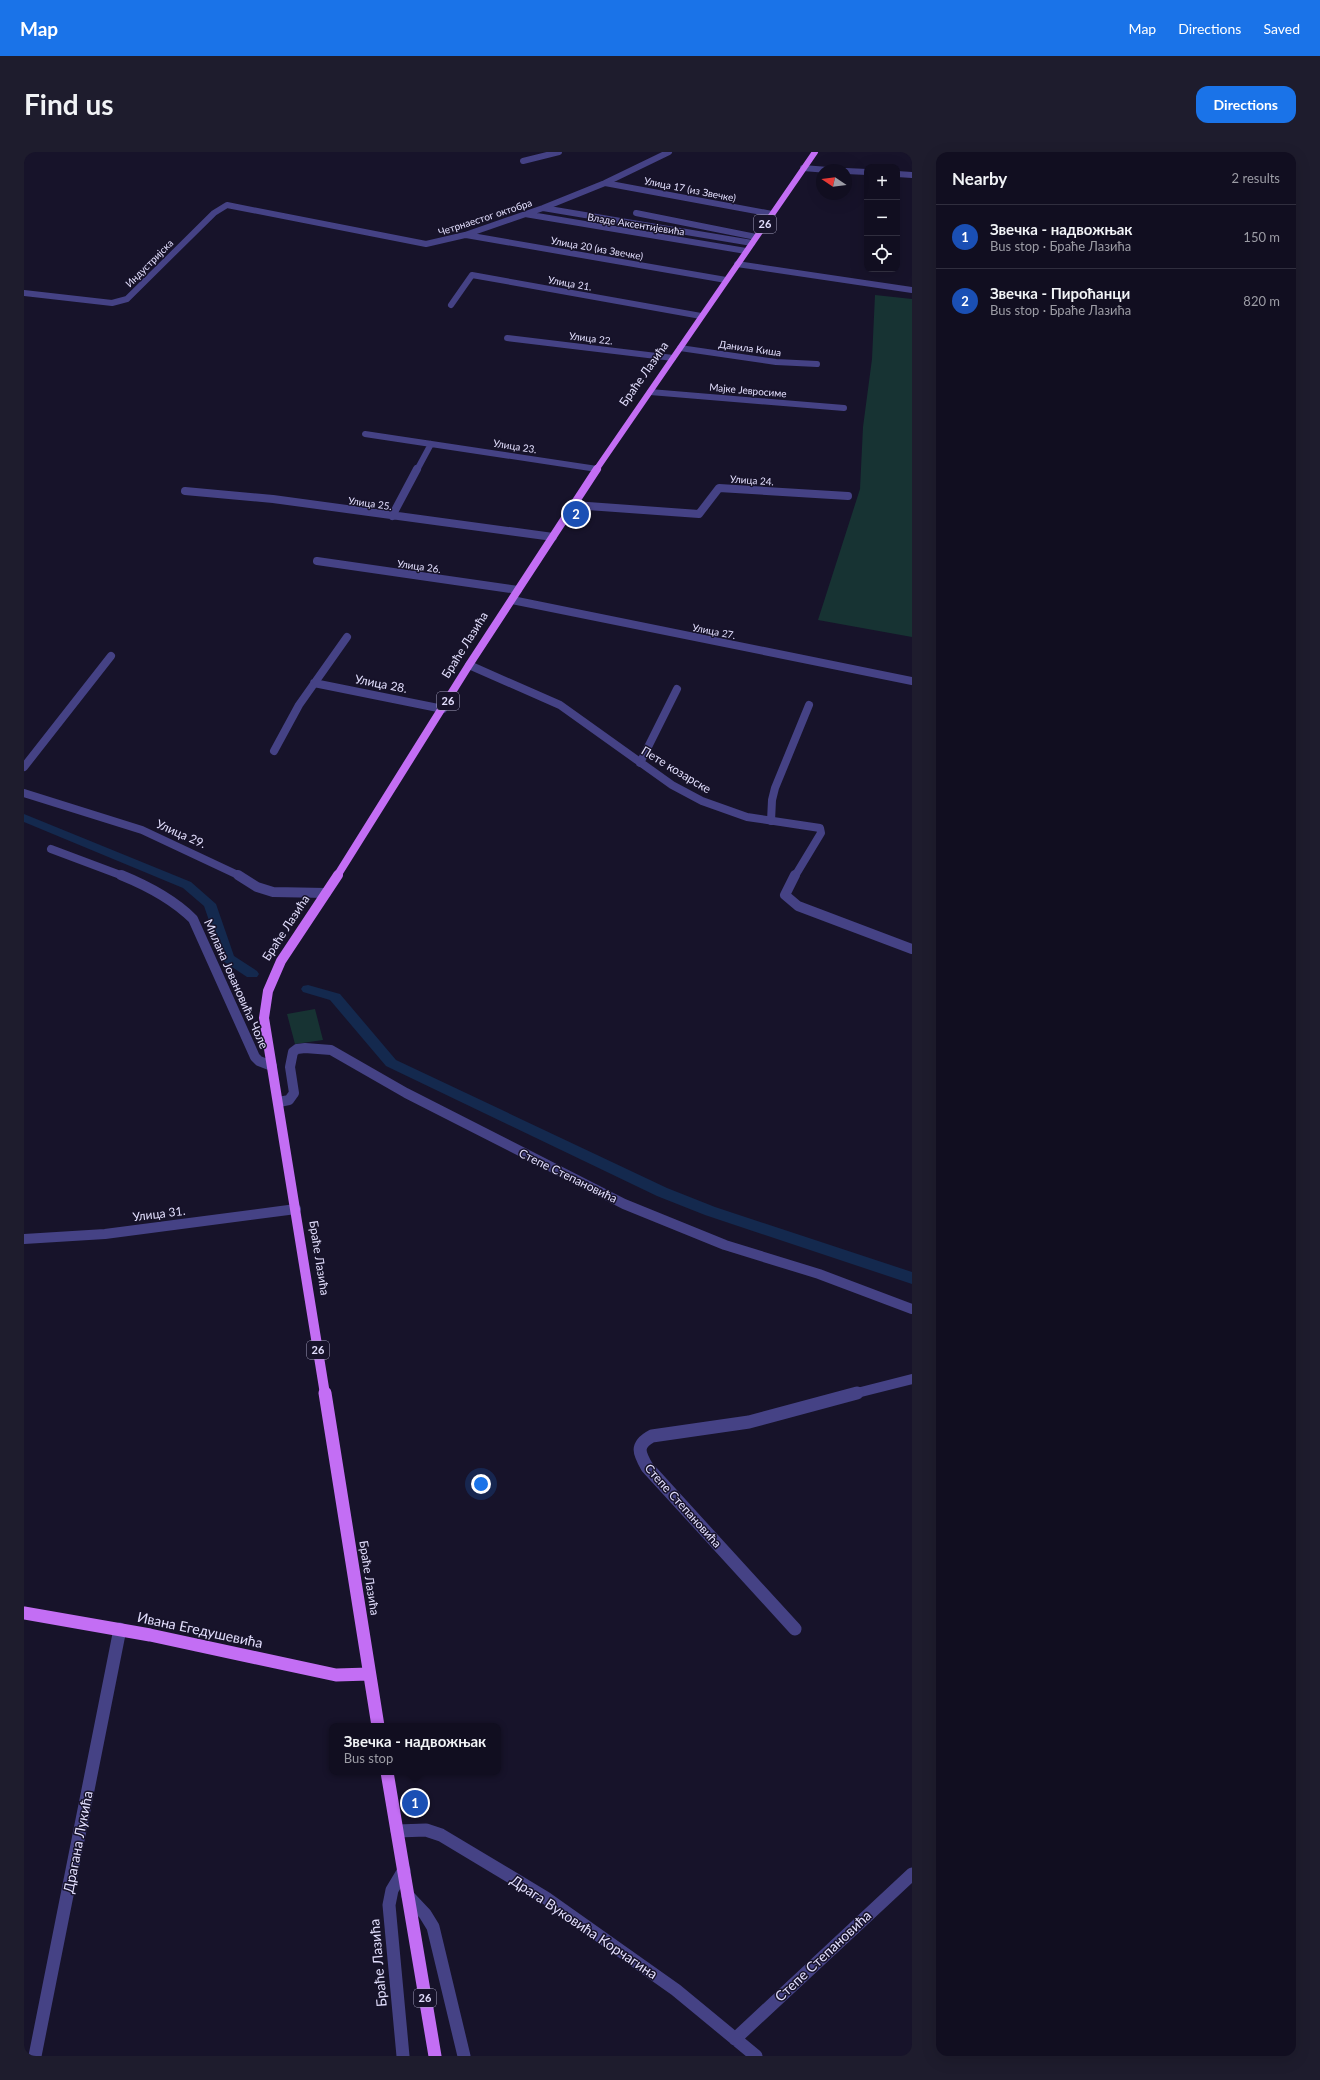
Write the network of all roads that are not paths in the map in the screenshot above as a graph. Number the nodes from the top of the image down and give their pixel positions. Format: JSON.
{"nodes":[{"id":1,"x":559,"y":152,"type":"edge"},
{"id":2,"x":669,"y":152,"type":"edge"},
{"id":3,"x":814,"y":152,"type":"edge"},
{"id":4,"x":523,"y":161,"type":"dead end"},
{"id":5,"x":803,"y":168,"type":"junction"},
{"id":6,"x":816,"y":169,"type":"edge"},
{"id":7,"x":852,"y":171,"type":"edge"},
{"id":8,"x":864,"y":172,"type":"edge"},
{"id":9,"x":900,"y":174,"type":"edge"},
{"id":10,"x":912,"y":175,"type":"edge"},
{"id":11,"x":605,"y":183,"type":"junction"},
{"id":12,"x":226,"y":205,"type":"joint"},
{"id":13,"x":543,"y":208,"type":"junction"},
{"id":14,"x":636,"y":213,"type":"dead end"},
{"id":15,"x":523,"y":214,"type":"junction"},
{"id":16,"x":772,"y":214,"type":"junction"},
{"id":17,"x":465,"y":234,"type":"junction"},
{"id":18,"x":756,"y":237,"type":"junction"},
{"id":19,"x":752,"y":243,"type":"junction"},
{"id":20,"x":746,"y":251,"type":"junction"},
{"id":21,"x":737,"y":264,"type":"junction"},
{"id":22,"x":726,"y":280,"type":"junction"},
{"id":23,"x":912,"y":290,"type":"edge"},
{"id":24,"x":24,"y":293,"type":"edge"},
{"id":25,"x":451,"y":305,"type":"dead end"},
{"id":26,"x":701,"y":316,"type":"junction"},
{"id":27,"x":507,"y":338,"type":"dead end"},
{"id":28,"x":680,"y":348,"type":"junction"},
{"id":29,"x":673,"y":358,"type":"junction"},
{"id":30,"x":817,"y":364,"type":"dead end"},
{"id":31,"x":650,"y":392,"type":"junction"},
{"id":32,"x":844,"y":408,"type":"dead end"},
{"id":33,"x":365,"y":434,"type":"dead end"},
{"id":34,"x":431,"y":444,"type":"junction"},
{"id":35,"x":597,"y":469,"type":"junction"},
{"id":36,"x":185,"y":491,"type":"dead end"},
{"id":37,"x":848,"y":496,"type":"dead end"},
{"id":38,"x":574,"y":504,"type":"junction"},
{"id":39,"x":392,"y":516,"type":"junction"},
{"id":40,"x":553,"y":537,"type":"junction"},
{"id":41,"x":317,"y":561,"type":"dead end"},
{"id":42,"x":518,"y":590,"type":"junction"},
{"id":43,"x":512,"y":600,"type":"junction"},
{"id":44,"x":347,"y":637,"type":"dead end"},
{"id":45,"x":111,"y":656,"type":"dead end"},
{"id":46,"x":470,"y":665,"type":"junction"},
{"id":47,"x":912,"y":681,"type":"edge"},
{"id":48,"x":314,"y":683,"type":"junction"},
{"id":49,"x":677,"y":689,"type":"dead end"},
{"id":50,"x":809,"y":705,"type":"dead end"},
{"id":51,"x":443,"y":709,"type":"junction"},
{"id":52,"x":274,"y":751,"type":"dead end"},
{"id":53,"x":640,"y":763,"type":"junction"},
{"id":54,"x":24,"y":767,"type":"edge"},
{"id":55,"x":24,"y":793,"type":"edge"},
{"id":56,"x":771,"y":821,"type":"junction"},
{"id":57,"x":51,"y":849,"type":"dead end"},
{"id":58,"x":326,"y":893,"type":"junction"},
{"id":59,"x":912,"y":948,"type":"edge"},
{"id":60,"x":272,"y":1066,"type":"junction"},
{"id":61,"x":279,"y":1102,"type":"junction"},
{"id":62,"x":296,"y":1209,"type":"junction"},
{"id":63,"x":24,"y":1238,"type":"edge"},
{"id":64,"x":912,"y":1309,"type":"edge"},
{"id":65,"x":912,"y":1379,"type":"edge"},
{"id":66,"x":24,"y":1613,"type":"edge"},
{"id":67,"x":795,"y":1628,"type":"dead end"},
{"id":68,"x":120,"y":1629,"type":"junction"},
{"id":69,"x":369,"y":1674,"type":"junction"},
{"id":70,"x":377,"y":1723,"type":"edge"},
{"id":71,"x":388,"y":1775,"type":"edge"},
{"id":72,"x":397,"y":1831,"type":"junction"},
{"id":73,"x":404,"y":1870,"type":"junction"},
{"id":74,"x":912,"y":1874,"type":"edge"},
{"id":75,"x":408,"y":1896,"type":"junction"},
{"id":76,"x":735,"y":2039,"type":"junction"},
{"id":77,"x":35,"y":2056,"type":"edge"},
{"id":78,"x":403,"y":2056,"type":"edge"},
{"id":79,"x":435,"y":2056,"type":"edge"},
{"id":80,"x":464,"y":2056,"type":"edge"},
{"id":81,"x":756,"y":2056,"type":"edge"}],
"edges":[{"from":1,"to":4,"type":"street"},
{"from":2,"to":11,"type":"street","name":"Четрнаестог октобра"},
{"from":3,"to":5,"type":"main road","number":"26"},
{"from":5,"to":6,"type":"street"},
{"from":5,"to":16,"type":"main road","number":"26"},
{"from":7,"to":8,"type":"street"},
{"from":9,"to":10,"type":"street"},
{"from":11,"to":13,"type":"street","name":"Четрнаестог октобра"},
{"from":11,"to":16,"type":"street","name":"Улица 17 (из Звечке)"},
{"from":12,"to":17,"type":"street","name":"Четрнаестог октобра"},
{"from":12,"to":24,"type":"street","name":"Индустријска"},
{"from":13,"to":15,"type":"street","name":"Четрнаестог октобра"},
{"from":13,"to":19,"type":"street"},
{"from":14,"to":18,"type":"street"},
{"from":15,"to":17,"type":"street","name":"Четрнаестог октобра"},
{"from":15,"to":20,"type":"street","name":"Владе Аксентијевића"},
{"from":16,"to":18,"type":"main road","number":"26"},
{"from":17,"to":22,"type":"street","name":"Улица 20 (из Звечке)"},
{"from":18,"to":19,"type":"main road","number":"26"},
{"from":19,"to":20,"type":"main road","number":"26"},
{"from":20,"to":21,"type":"main road","number":"26"},
{"from":21,"to":22,"type":"main road","number":"26"},
{"from":21,"to":23,"type":"street"},
{"from":22,"to":26,"type":"main road","name":"Браће Лазића","number":"26"},
{"from":25,"to":26,"type":"street","name":"Улица 21."},
{"from":26,"to":28,"type":"main road","name":"Браће Лазића","number":"26"},
{"from":27,"to":29,"type":"street","name":"Улица 22."},
{"from":28,"to":29,"type":"main road","name":"Браће Лазића","number":"26"},
{"from":28,"to":30,"type":"street","name":"Данила Киша"},
{"from":29,"to":31,"type":"main road","name":"Браће Лазића","number":"26"},
{"from":31,"to":32,"type":"street","name":"Мајке Јевросиме"},
{"from":31,"to":35,"type":"main road","name":"Браће Лазића","number":"26"},
{"from":33,"to":34,"type":"street","name":"Улица 23."},
{"from":34,"to":35,"type":"street","name":"Улица 23."},
{"from":34,"to":39,"type":"street"},
{"from":35,"to":38,"type":"main road","name":"Браће Лазића","number":"26"},
{"from":36,"to":39,"type":"street","name":"Улица 25."},
{"from":37,"to":38,"type":"street","name":"Улица 24."},
{"from":38,"to":40,"type":"main road","name":"Браће Лазића","number":"26"},
{"from":39,"to":40,"type":"street","name":"Улица 25."},
{"from":40,"to":42,"type":"main road","name":"Браће Лазића","number":"26"},
{"from":41,"to":42,"type":"street","name":"Улица 26."},
{"from":42,"to":43,"type":"main road","name":"Браће Лазића","number":"26"},
{"from":43,"to":46,"type":"main road","name":"Браће Лазића","number":"26"},
{"from":43,"to":47,"type":"street","name":"Улица 27."},
{"from":44,"to":48,"type":"street"},
{"from":45,"to":54,"type":"street"},
{"from":46,"to":51,"type":"main road","name":"Браће Лазића","number":"26"},
{"from":46,"to":53,"type":"street","name":"Пете козарске"},
{"from":48,"to":51,"type":"street","name":"Улица 28."},
{"from":48,"to":52,"type":"street"},
{"from":49,"to":53,"type":"street"},
{"from":50,"to":56,"type":"street"},
{"from":51,"to":58,"type":"main road","name":"Браће Лазића","number":"26"},
{"from":53,"to":56,"type":"street","name":"Пете козарске"},
{"from":55,"to":58,"type":"street","name":"Улица 29."},
{"from":56,"to":59,"type":"street","name":"Пете козарске"},
{"from":57,"to":60,"type":"street","name":"Милана Јовановића Чоле"},
{"from":58,"to":60,"type":"main road","name":"Браће Лазића","number":"26"},
{"from":60,"to":61,"type":"main road","name":"Браће Лазића","number":"26"},
{"from":61,"to":62,"type":"main road","name":"Браће Лазића","number":"26"},
{"from":61,"to":64,"type":"street","name":"Степе Степановића"},
{"from":62,"to":63,"type":"street","name":"Улица 31."},
{"from":62,"to":69,"type":"main road","name":"Браће Лазића","number":"26"},
{"from":65,"to":67,"type":"street","name":"Степе Степановића"},
{"from":66,"to":68,"type":"main road","name":"Ивана Егедушевића"},
{"from":68,"to":69,"type":"main road","name":"Ивана Егедушевића"},
{"from":68,"to":77,"type":"street","name":"Драгана Лукића"},
{"from":69,"to":70,"type":"main road","name":"Браће Лазића","number":"26"},
{"from":71,"to":72,"type":"main road","number":"26"},
{"from":72,"to":73,"type":"main road","number":"26"},
{"from":72,"to":76,"type":"street","name":"Драга Вуковића Корчагина"},
{"from":73,"to":75,"type":"main road","number":"26"},
{"from":73,"to":78,"type":"street","name":"Браће Лазића"},
{"from":74,"to":76,"type":"street","name":"Степе Степановића"},
{"from":75,"to":79,"type":"main road","number":"26"},
{"from":75,"to":80,"type":"street"},
{"from":76,"to":81,"type":"street","name":"Драга Вуковића Корчагина"}]}
